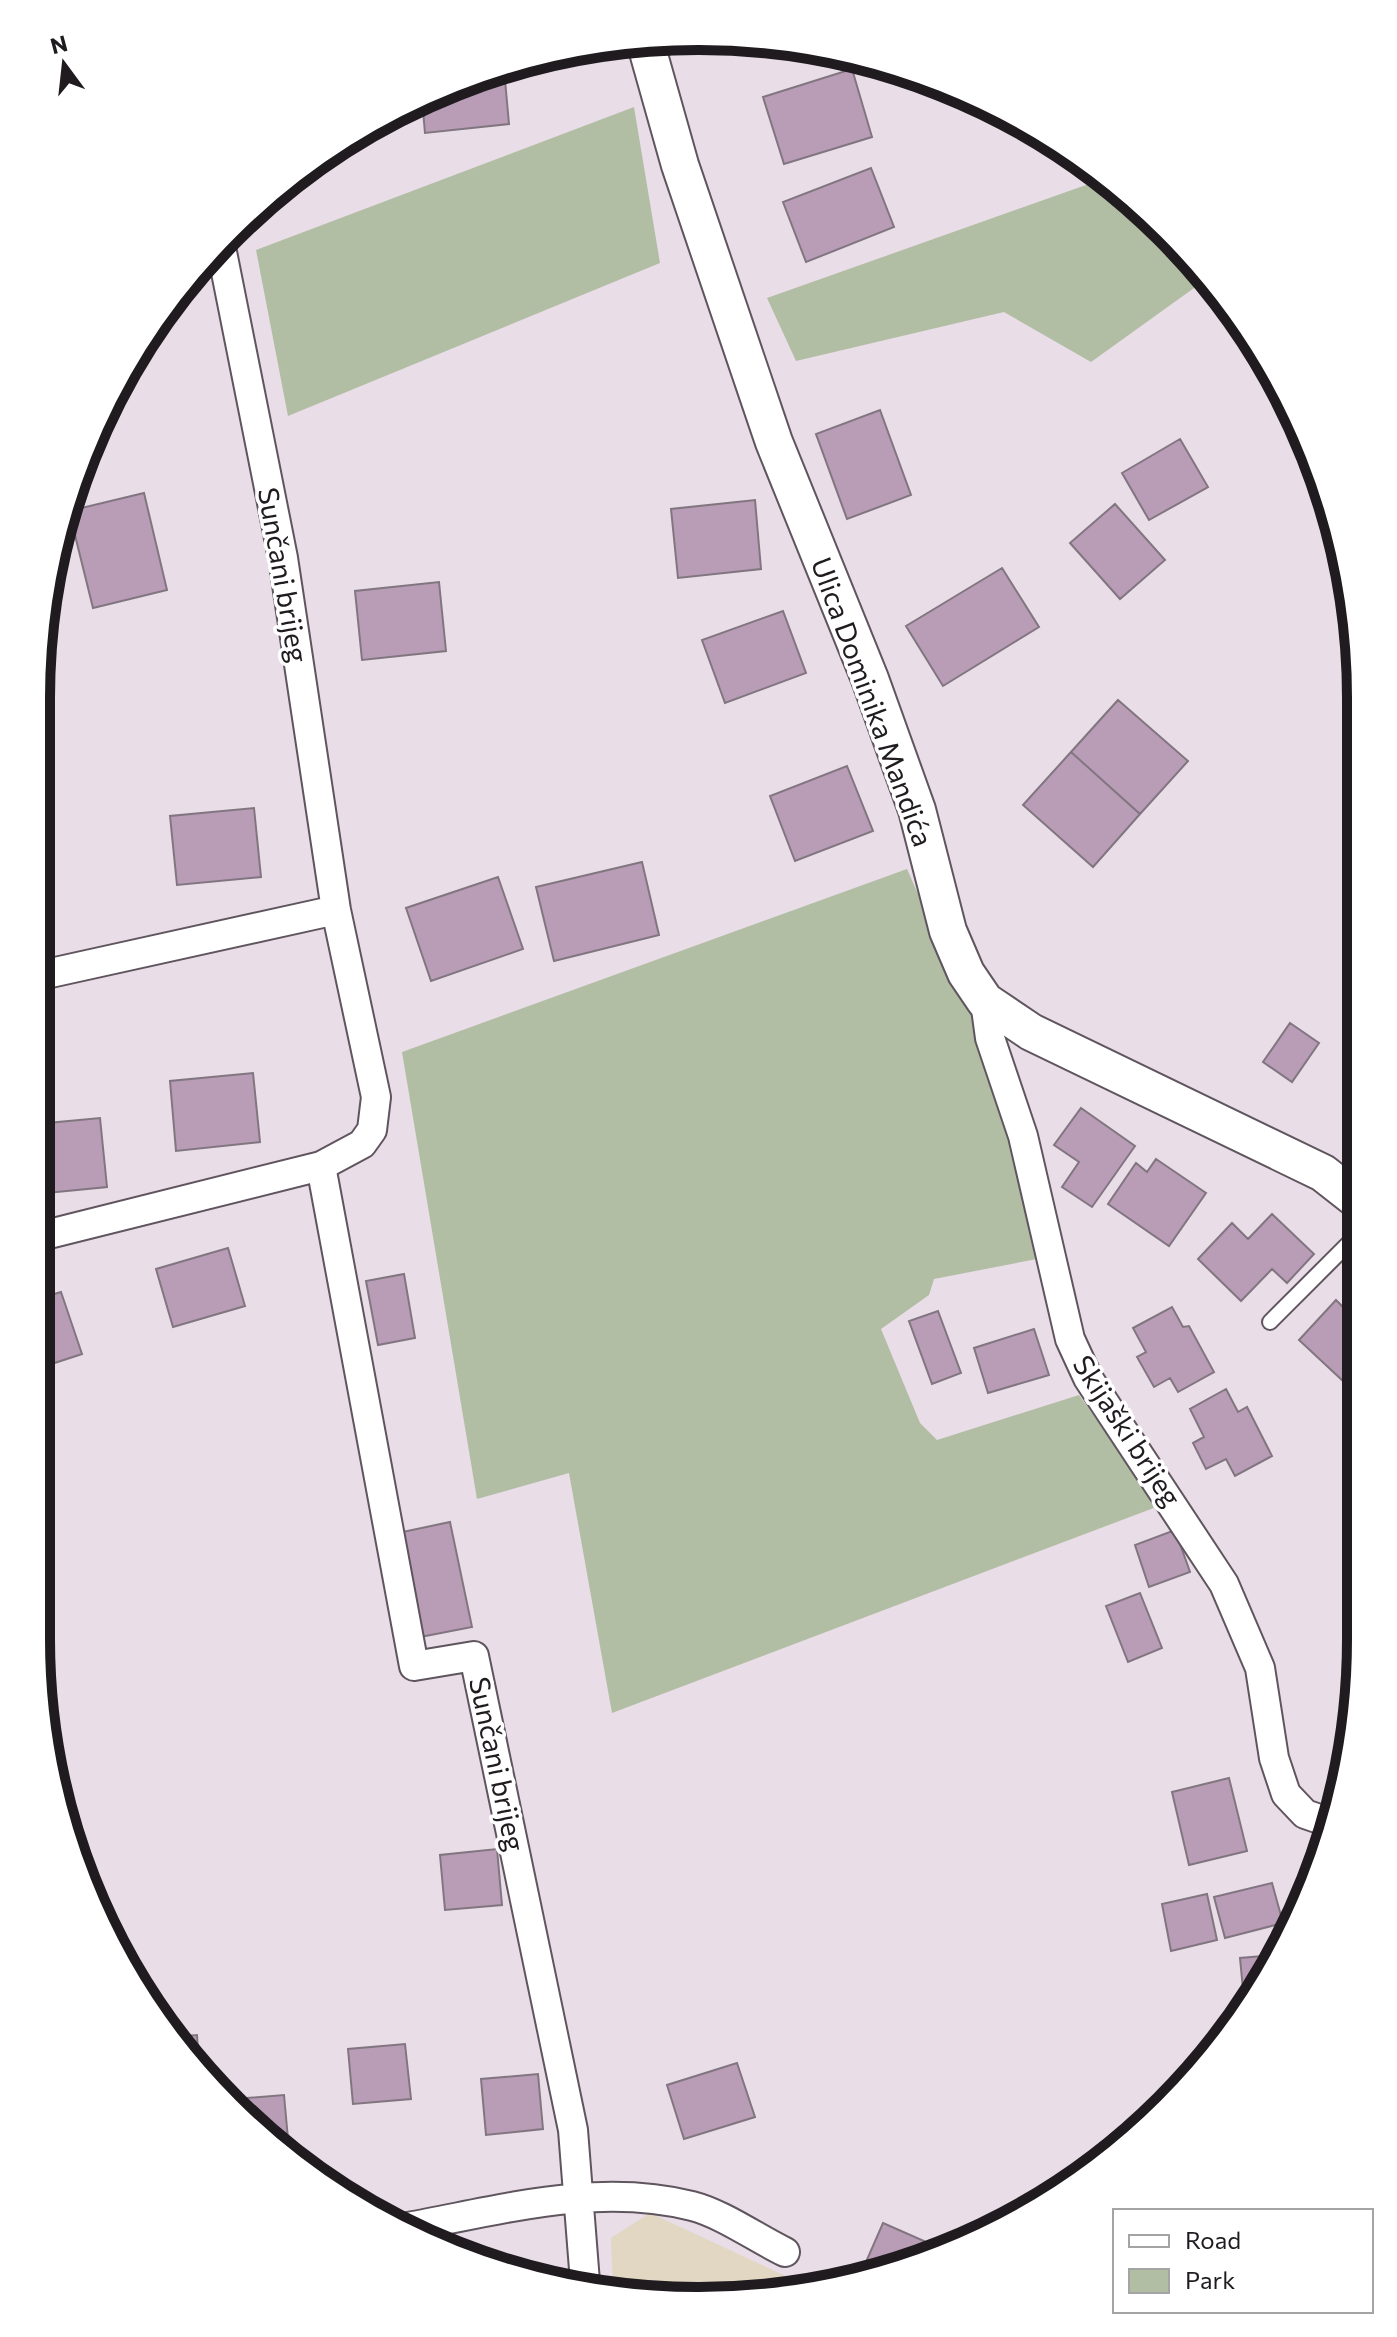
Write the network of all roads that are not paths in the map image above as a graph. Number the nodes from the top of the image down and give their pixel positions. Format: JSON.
{"nodes":[{"id":1,"x":648,"y":52,"type":"edge"},
{"id":2,"x":223,"y":258,"type":"edge"},
{"id":3,"x":336,"y":910,"type":"junction"},
{"id":4,"x":50,"y":973,"type":"edge"},
{"id":5,"x":985,"y":1001,"type":"junction"},
{"id":6,"x":321,"y":1166,"type":"junction"},
{"id":7,"x":1347,"y":1192,"type":"edge"},
{"id":8,"x":50,"y":1234,"type":"edge"},
{"id":9,"x":1347,"y":1245,"type":"edge"},
{"id":10,"x":1270,"y":1322,"type":"dead end"},
{"id":11,"x":1321,"y":1820,"type":"edge"},
{"id":12,"x":580,"y":2196,"type":"junction"},
{"id":13,"x":422,"y":2225,"type":"edge"},
{"id":14,"x":785,"y":2252,"type":"dead end"},
{"id":15,"x":585,"y":2277,"type":"edge"}],
"edges":[{"from":1,"to":5,"type":"street","name":"Ulica Dominika Mandića"},
{"from":2,"to":3,"type":"street","name":"Sunčani brijeg"},
{"from":3,"to":4,"type":"street"},
{"from":3,"to":6,"type":"street","name":"Sunčani brijeg"},
{"from":5,"to":7,"type":"street","name":"Ulica Dominika Mandića"},
{"from":5,"to":11,"type":"street","name":"Skijaški brijeg"},
{"from":6,"to":8,"type":"street","name":"Sunčani brijeg"},
{"from":6,"to":12,"type":"street","name":"Sunčani brijeg"},
{"from":9,"to":10,"type":"lane"},
{"from":12,"to":13,"type":"street"},
{"from":12,"to":14,"type":"street"},
{"from":12,"to":15,"type":"street"}]}
